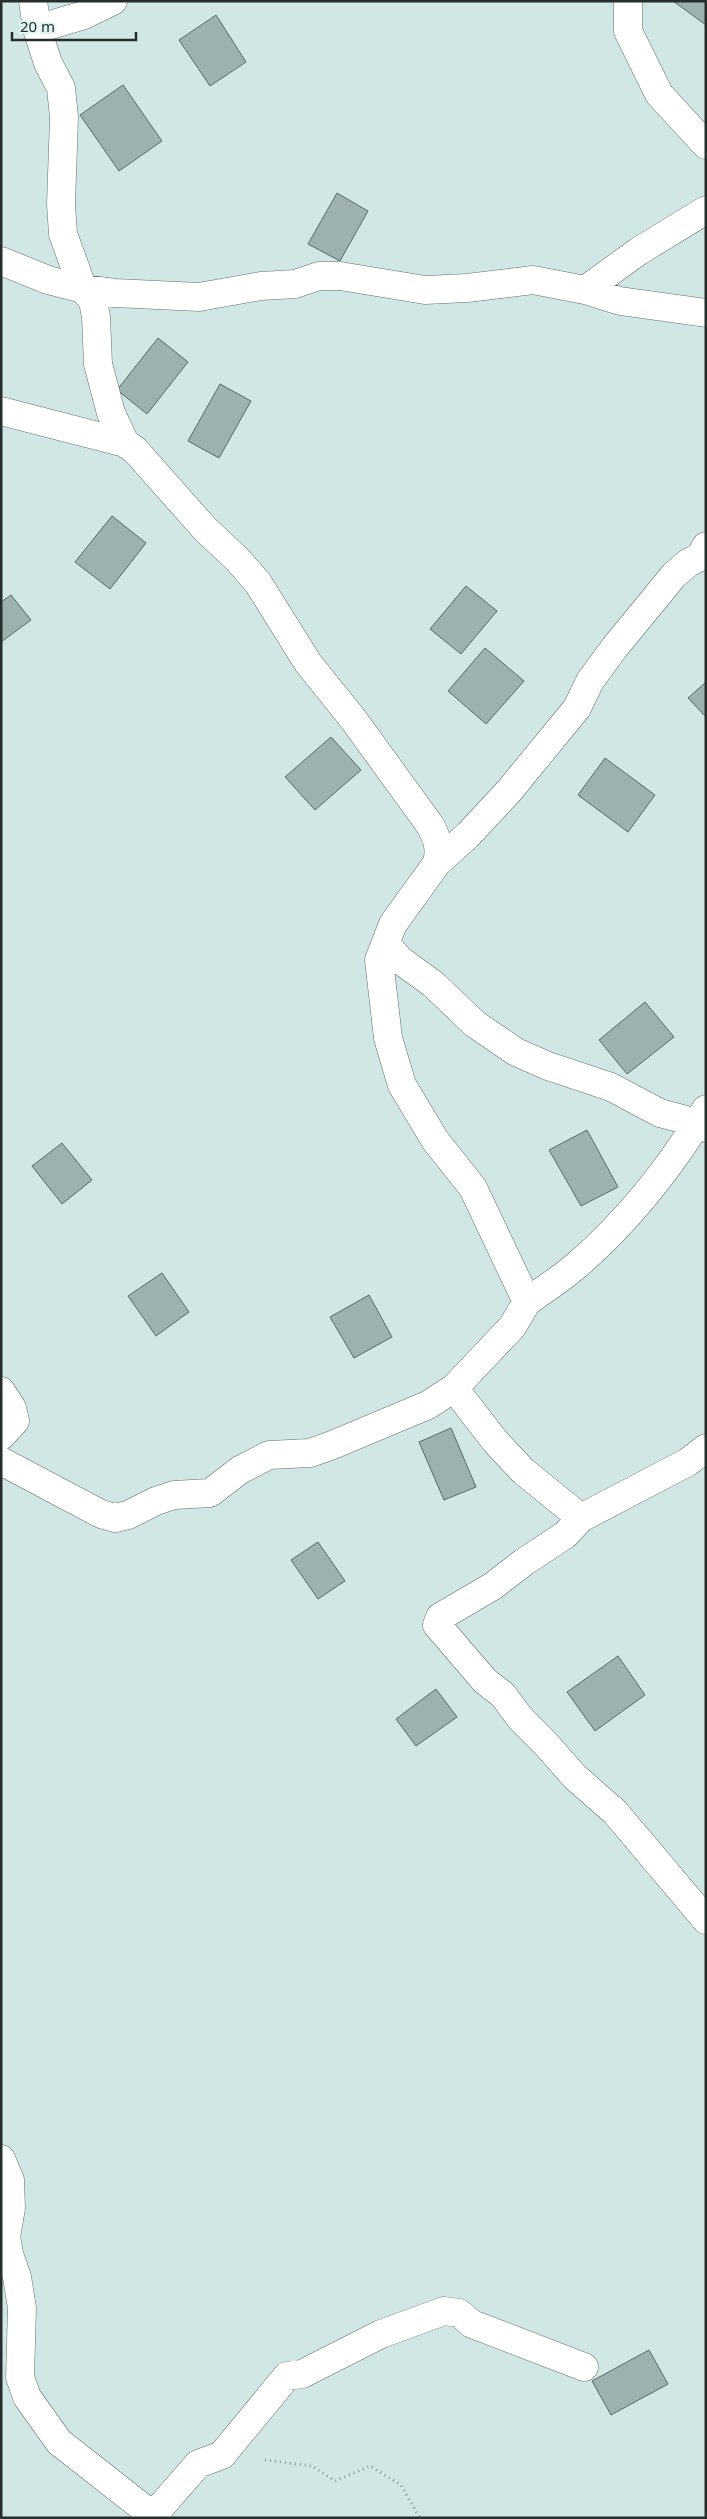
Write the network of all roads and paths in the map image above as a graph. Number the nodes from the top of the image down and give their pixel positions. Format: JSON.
{"nodes":[{"id":1,"x":33,"y":1,"type":"edge"},
{"id":2,"x":113,"y":1,"type":"edge"},
{"id":3,"x":628,"y":1,"type":"edge"},
{"id":4,"x":37,"y":29,"type":"junction"},
{"id":5,"x":706,"y":145,"type":"edge"},
{"id":6,"x":706,"y":210,"type":"edge"},
{"id":7,"x":1,"y":261,"type":"edge"},
{"id":8,"x":83,"y":289,"type":"junction"},
{"id":9,"x":585,"y":290,"type":"junction"},
{"id":10,"x":706,"y":314,"type":"edge"},
{"id":11,"x":1,"y":411,"type":"edge"},
{"id":12,"x":125,"y":443,"type":"junction"},
{"id":13,"x":706,"y":546,"type":"edge"},
{"id":14,"x":437,"y":863,"type":"junction"},
{"id":15,"x":386,"y":944,"type":"junction"},
{"id":16,"x":703,"y":1120,"type":"edge"},
{"id":17,"x":527,"y":1302,"type":"junction"},
{"id":18,"x":454,"y":1388,"type":"junction"},
{"id":19,"x":1,"y":1391,"type":"edge"},
{"id":20,"x":1,"y":1436,"type":"edge"},
{"id":21,"x":706,"y":1448,"type":"edge"},
{"id":22,"x":1,"y":1461,"type":"edge"},
{"id":23,"x":581,"y":1518,"type":"junction"},
{"id":24,"x":706,"y":1920,"type":"edge"},
{"id":25,"x":1,"y":2159,"type":"edge"},
{"id":26,"x":584,"y":2367,"type":"dead end"},
{"id":27,"x":222,"y":2455,"type":"junction"},
{"id":28,"x":153,"y":2517,"type":"edge"},
{"id":29,"x":420,"y":2518,"type":"edge"}],
"edges":[{"from":1,"to":4,"type":"street"},
{"from":2,"to":4,"type":"street"},
{"from":3,"to":5,"type":"street"},
{"from":4,"to":8,"type":"street"},
{"from":6,"to":9,"type":"street"},
{"from":7,"to":8,"type":"street"},
{"from":8,"to":9,"type":"street"},
{"from":8,"to":12,"type":"street"},
{"from":9,"to":10,"type":"street"},
{"from":11,"to":12,"type":"street"},
{"from":12,"to":14,"type":"street"},
{"from":13,"to":14,"type":"street"},
{"from":14,"to":15,"type":"street"},
{"from":15,"to":16,"type":"street"},
{"from":15,"to":17,"type":"street"},
{"from":16,"to":17,"type":"street"},
{"from":17,"to":18,"type":"street"},
{"from":18,"to":22,"type":"street"},
{"from":18,"to":23,"type":"street"},
{"from":19,"to":20,"type":"street"},
{"from":21,"to":23,"type":"street"},
{"from":23,"to":24,"type":"street"},
{"from":25,"to":28,"type":"street"},
{"from":26,"to":27,"type":"street"},
{"from":27,"to":28,"type":"street"},
{"from":27,"to":29,"type":"path"}]}
